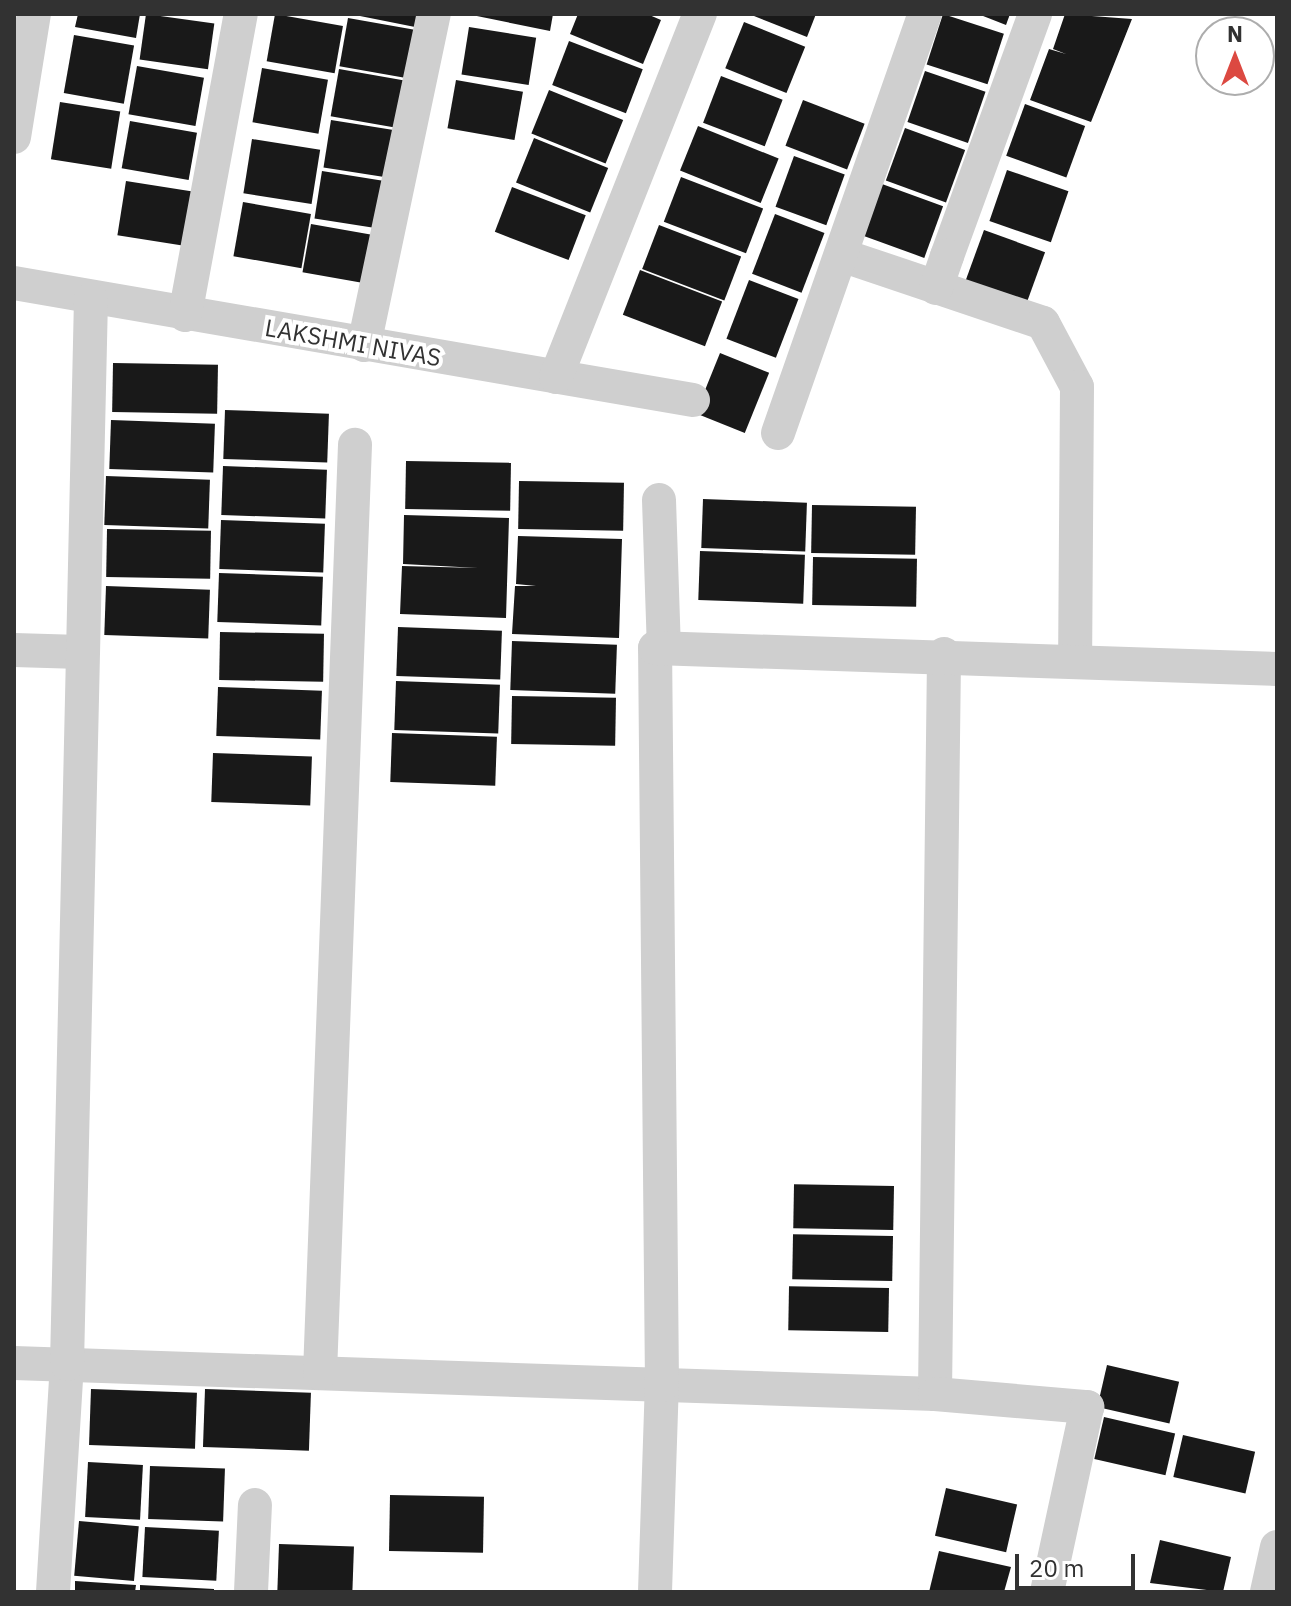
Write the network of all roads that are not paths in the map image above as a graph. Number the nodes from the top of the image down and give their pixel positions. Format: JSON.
{"nodes":[{"id":1,"x":34,"y":14,"type":"edge"},
{"id":2,"x":241,"y":14,"type":"edge"},
{"id":3,"x":434,"y":14,"type":"edge"},
{"id":4,"x":700,"y":14,"type":"edge"},
{"id":5,"x":925,"y":14,"type":"edge"},
{"id":6,"x":1035,"y":14,"type":"edge"},
{"id":7,"x":14,"y":137,"type":"edge"},
{"id":8,"x":841,"y":255,"type":"junction"},
{"id":9,"x":14,"y":283,"type":"edge"},
{"id":10,"x":936,"y":288,"type":"dead end"},
{"id":11,"x":91,"y":299,"type":"junction"},
{"id":12,"x":185,"y":315,"type":"junction"},
{"id":13,"x":364,"y":345,"type":"junction"},
{"id":14,"x":556,"y":377,"type":"junction"},
{"id":15,"x":693,"y":400,"type":"dead end"},
{"id":16,"x":778,"y":433,"type":"dead end"},
{"id":17,"x":355,"y":445,"type":"dead end"},
{"id":18,"x":659,"y":500,"type":"dead end"},
{"id":19,"x":664,"y":648,"type":"junction"},
{"id":20,"x":14,"y":650,"type":"edge"},
{"id":21,"x":81,"y":652,"type":"junction"},
{"id":22,"x":944,"y":654,"type":"junction"},
{"id":23,"x":1075,"y":660,"type":"junction"},
{"id":24,"x":1277,"y":669,"type":"edge"},
{"id":25,"x":14,"y":1363,"type":"edge"},
{"id":26,"x":67,"y":1364,"type":"junction"},
{"id":27,"x":320,"y":1373,"type":"junction"},
{"id":28,"x":662,"y":1385,"type":"junction"},
{"id":29,"x":935,"y":1394,"type":"junction"},
{"id":30,"x":255,"y":1505,"type":"dead end"},
{"id":31,"x":1277,"y":1547,"type":"edge"},
{"id":32,"x":53,"y":1592,"type":"edge"},
{"id":33,"x":251,"y":1592,"type":"edge"},
{"id":34,"x":655,"y":1592,"type":"edge"},
{"id":35,"x":1047,"y":1592,"type":"edge"},
{"id":36,"x":1267,"y":1592,"type":"edge"}],
"edges":[{"from":1,"to":7,"type":"street"},
{"from":2,"to":12,"type":"street"},
{"from":3,"to":13,"type":"street"},
{"from":4,"to":14,"type":"street"},
{"from":5,"to":8,"type":"street"},
{"from":6,"to":10,"type":"street","bridge":true},
{"from":8,"to":16,"type":"street"},
{"from":8,"to":23,"type":"street"},
{"from":9,"to":11,"type":"street","name":"LAKSHMI NIVAS"},
{"from":11,"to":12,"type":"street","name":"LAKSHMI NIVAS"},
{"from":11,"to":21,"type":"street"},
{"from":12,"to":13,"type":"street","name":"LAKSHMI NIVAS"},
{"from":13,"to":14,"type":"street","name":"LAKSHMI NIVAS"},
{"from":14,"to":15,"type":"street","name":"LAKSHMI NIVAS"},
{"from":17,"to":27,"type":"street"},
{"from":18,"to":19,"type":"street"},
{"from":19,"to":22,"type":"street"},
{"from":19,"to":28,"type":"street"},
{"from":20,"to":21,"type":"street"},
{"from":21,"to":26,"type":"street"},
{"from":22,"to":23,"type":"street"},
{"from":22,"to":29,"type":"street"},
{"from":23,"to":24,"type":"street"},
{"from":25,"to":26,"type":"street"},
{"from":26,"to":27,"type":"street"},
{"from":26,"to":32,"type":"street"},
{"from":27,"to":28,"type":"street"},
{"from":28,"to":29,"type":"street"},
{"from":28,"to":34,"type":"street"},
{"from":29,"to":35,"type":"street"},
{"from":30,"to":33,"type":"street"},
{"from":31,"to":36,"type":"street"}]}
